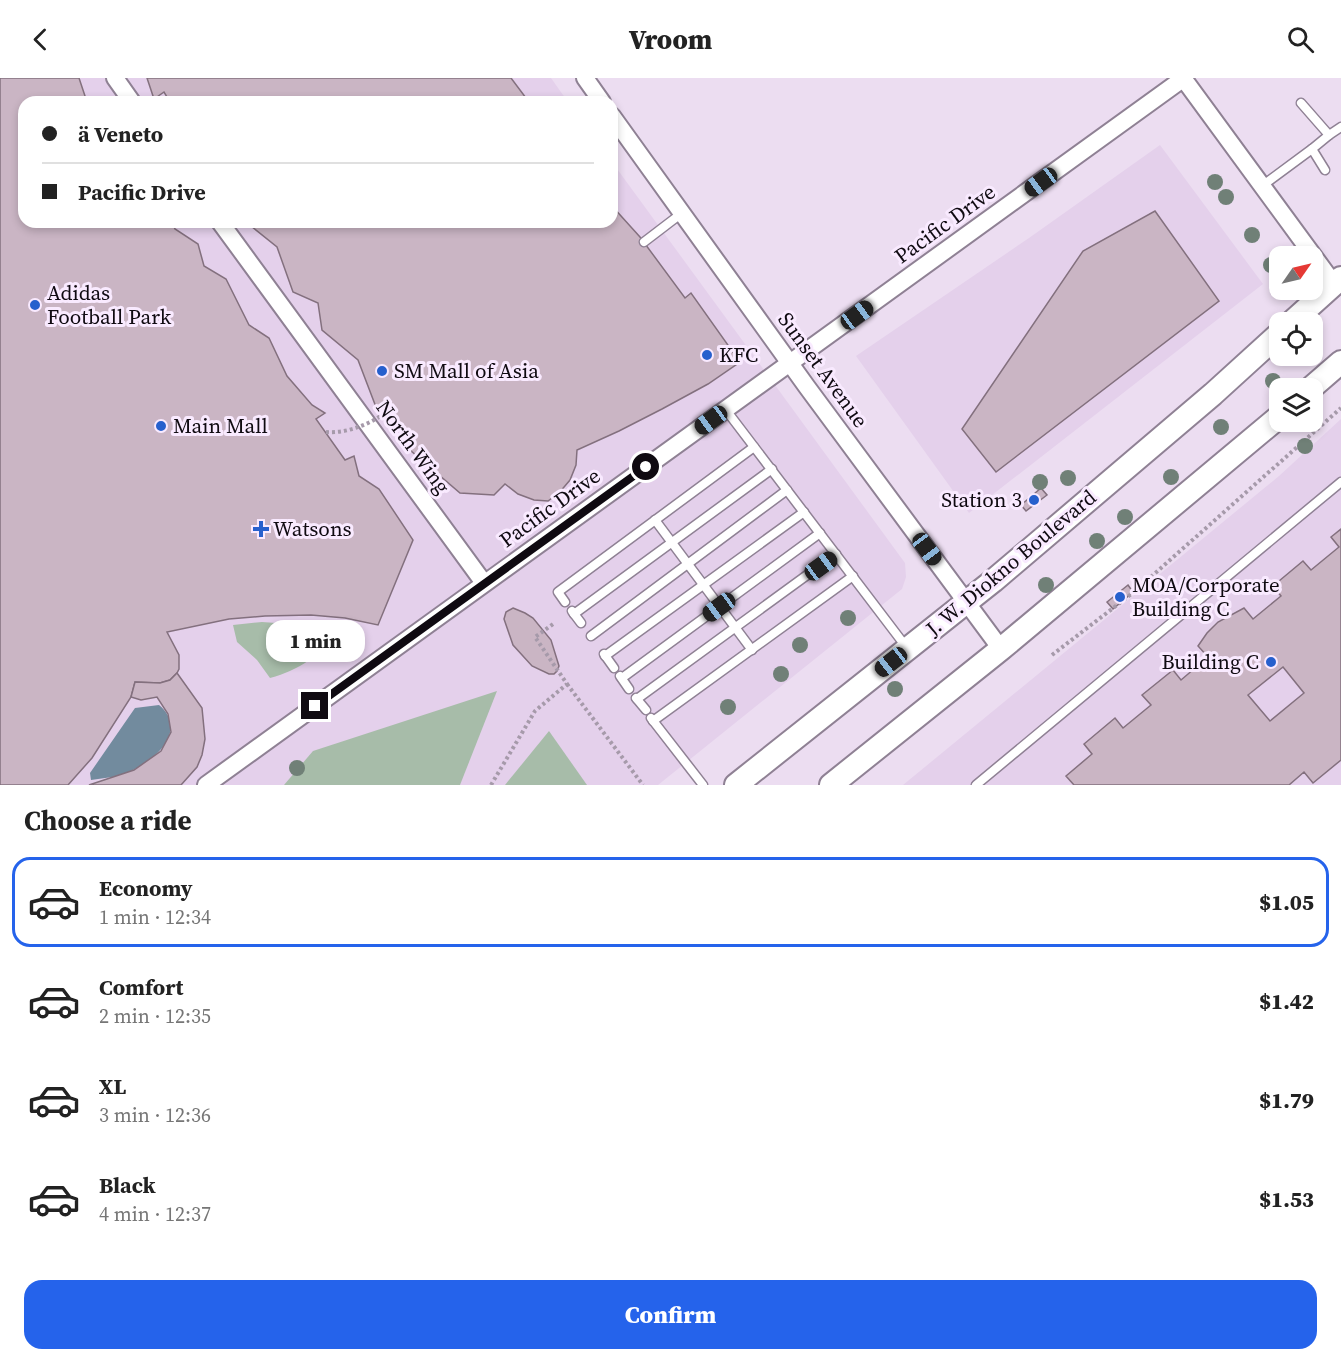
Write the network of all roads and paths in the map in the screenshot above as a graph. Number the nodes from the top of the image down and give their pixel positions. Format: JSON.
{"nodes":[{"id":1,"x":115,"y":78,"type":"edge"},
{"id":2,"x":585,"y":78,"type":"edge"},
{"id":3,"x":1184,"y":78,"type":"edge"},
{"id":4,"x":128,"y":96,"type":"edge"},
{"id":5,"x":598,"y":96,"type":"edge"},
{"id":6,"x":1301,"y":103,"type":"dead end"},
{"id":7,"x":618,"y":125,"type":"edge"},
{"id":8,"x":1341,"y":128,"type":"edge"},
{"id":9,"x":1329,"y":135,"type":"junction"},
{"id":10,"x":1311,"y":149,"type":"junction"},
{"id":11,"x":1325,"y":170,"type":"dead end"},
{"id":12,"x":1262,"y":186,"type":"junction"},
{"id":13,"x":682,"y":213,"type":"junction"},
{"id":14,"x":224,"y":228,"type":"edge"},
{"id":15,"x":644,"y":242,"type":"dead end"},
{"id":16,"x":1338,"y":281,"type":"edge"},
{"id":17,"x":1303,"y":312,"type":"edge"},
{"id":18,"x":1269,"y":343,"type":"edge"},
{"id":19,"x":1341,"y":362,"type":"edge"},
{"id":20,"x":790,"y":363,"type":"junction"},
{"id":21,"x":1323,"y":378,"type":"edge"},
{"id":22,"x":1341,"y":408,"type":"edge"},
{"id":23,"x":389,"y":410,"type":"dead end"},
{"id":24,"x":726,"y":410,"type":"junction"},
{"id":25,"x":1269,"y":425,"type":"edge"},
{"id":26,"x":326,"y":432,"type":"dead end"},
{"id":27,"x":754,"y":447,"type":"junction"},
{"id":28,"x":772,"y":469,"type":"junction"},
{"id":29,"x":1341,"y":482,"type":"edge"},
{"id":30,"x":787,"y":490,"type":"junction"},
{"id":31,"x":804,"y":513,"type":"junction"},
{"id":32,"x":655,"y":520,"type":"junction"},
{"id":33,"x":820,"y":533,"type":"junction"},
{"id":34,"x":672,"y":543,"type":"junction"},
{"id":35,"x":836,"y":554,"type":"junction"},
{"id":36,"x":688,"y":564,"type":"junction"},
{"id":37,"x":853,"y":576,"type":"junction"},
{"id":38,"x":484,"y":583,"type":"junction"},
{"id":39,"x":704,"y":586,"type":"junction"},
{"id":40,"x":565,"y":602,"type":"dead end"},
{"id":41,"x":967,"y":602,"type":"junction"},
{"id":42,"x":719,"y":607,"type":"junction"},
{"id":43,"x":581,"y":623,"type":"dead end"},
{"id":44,"x":553,"y":624,"type":"dead end"},
{"id":45,"x":735,"y":628,"type":"junction"},
{"id":46,"x":597,"y":645,"type":"dead end"},
{"id":47,"x":908,"y":649,"type":"junction"},
{"id":48,"x":1001,"y":649,"type":"junction"},
{"id":49,"x":752,"y":650,"type":"junction"},
{"id":50,"x":1052,"y":655,"type":"dead end"},
{"id":51,"x":614,"y":668,"type":"dead end"},
{"id":52,"x":567,"y":684,"type":"junction"},
{"id":53,"x":629,"y":689,"type":"dead end"},
{"id":54,"x":646,"y":710,"type":"dead end"},
{"id":55,"x":206,"y":785,"type":"edge"},
{"id":56,"x":491,"y":785,"type":"edge"},
{"id":57,"x":643,"y":785,"type":"edge"},
{"id":58,"x":704,"y":785,"type":"edge"},
{"id":59,"x":736,"y":785,"type":"edge"},
{"id":60,"x":831,"y":785,"type":"edge"},
{"id":61,"x":976,"y":785,"type":"edge"}],
"edges":[{"from":1,"to":4,"type":"street"},
{"from":2,"to":5,"type":"street"},
{"from":3,"to":12,"type":"street"},
{"from":3,"to":20,"type":"street","name":"Pacific Drive"},
{"from":6,"to":9,"type":"lane"},
{"from":7,"to":13,"type":"street","name":"Sunset Avenue"},
{"from":8,"to":9,"type":"lane"},
{"from":9,"to":10,"type":"lane"},
{"from":10,"to":11,"type":"lane"},
{"from":10,"to":12,"type":"lane"},
{"from":12,"to":16,"type":"street"},
{"from":13,"to":15,"type":"lane"},
{"from":13,"to":20,"type":"street","name":"Sunset Avenue"},
{"from":14,"to":38,"type":"street","name":"North Wing"},
{"from":16,"to":17,"type":"street"},
{"from":18,"to":41,"type":"street","name":"J. W. Diokno Boulevard"},
{"from":19,"to":21,"type":"street"},
{"from":20,"to":24,"type":"street","name":"Pacific Drive"},
{"from":20,"to":41,"type":"street","name":"Sunset Avenue"},
{"from":22,"to":50,"type":"path"},
{"from":23,"to":26,"type":"path","bridge":true},
{"from":24,"to":27,"type":"lane"},
{"from":24,"to":38,"type":"street","name":"Pacific Drive"},
{"from":25,"to":48,"type":"street"},
{"from":27,"to":28,"type":"lane"},
{"from":27,"to":32,"type":"lane"},
{"from":28,"to":30,"type":"lane"},
{"from":28,"to":34,"type":"lane"},
{"from":29,"to":61,"type":"lane"},
{"from":30,"to":31,"type":"lane"},
{"from":30,"to":36,"type":"lane"},
{"from":31,"to":33,"type":"lane"},
{"from":31,"to":39,"type":"lane"},
{"from":32,"to":34,"type":"lane"},
{"from":32,"to":40,"type":"lane"},
{"from":33,"to":35,"type":"lane"},
{"from":33,"to":42,"type":"lane"},
{"from":34,"to":36,"type":"lane"},
{"from":34,"to":43,"type":"lane"},
{"from":35,"to":37,"type":"lane"},
{"from":35,"to":45,"type":"lane"},
{"from":36,"to":39,"type":"lane"},
{"from":36,"to":46,"type":"lane"},
{"from":37,"to":47,"type":"lane"},
{"from":37,"to":49,"type":"lane"},
{"from":38,"to":55,"type":"street","name":"Pacific Drive"},
{"from":39,"to":42,"type":"lane"},
{"from":39,"to":51,"type":"lane"},
{"from":41,"to":47,"type":"street","name":"J. W. Diokno Boulevard"},
{"from":41,"to":48,"type":"street","name":"Sunset Avenue"},
{"from":42,"to":45,"type":"lane"},
{"from":42,"to":53,"type":"lane"},
{"from":44,"to":52,"type":"path"},
{"from":45,"to":49,"type":"lane"},
{"from":45,"to":54,"type":"lane"},
{"from":47,"to":59,"type":"street","name":"J. W. Diokno Boulevard"},
{"from":48,"to":60,"type":"street"},
{"from":49,"to":58,"type":"lane"},
{"from":52,"to":56,"type":"path"},
{"from":52,"to":57,"type":"path"}]}
